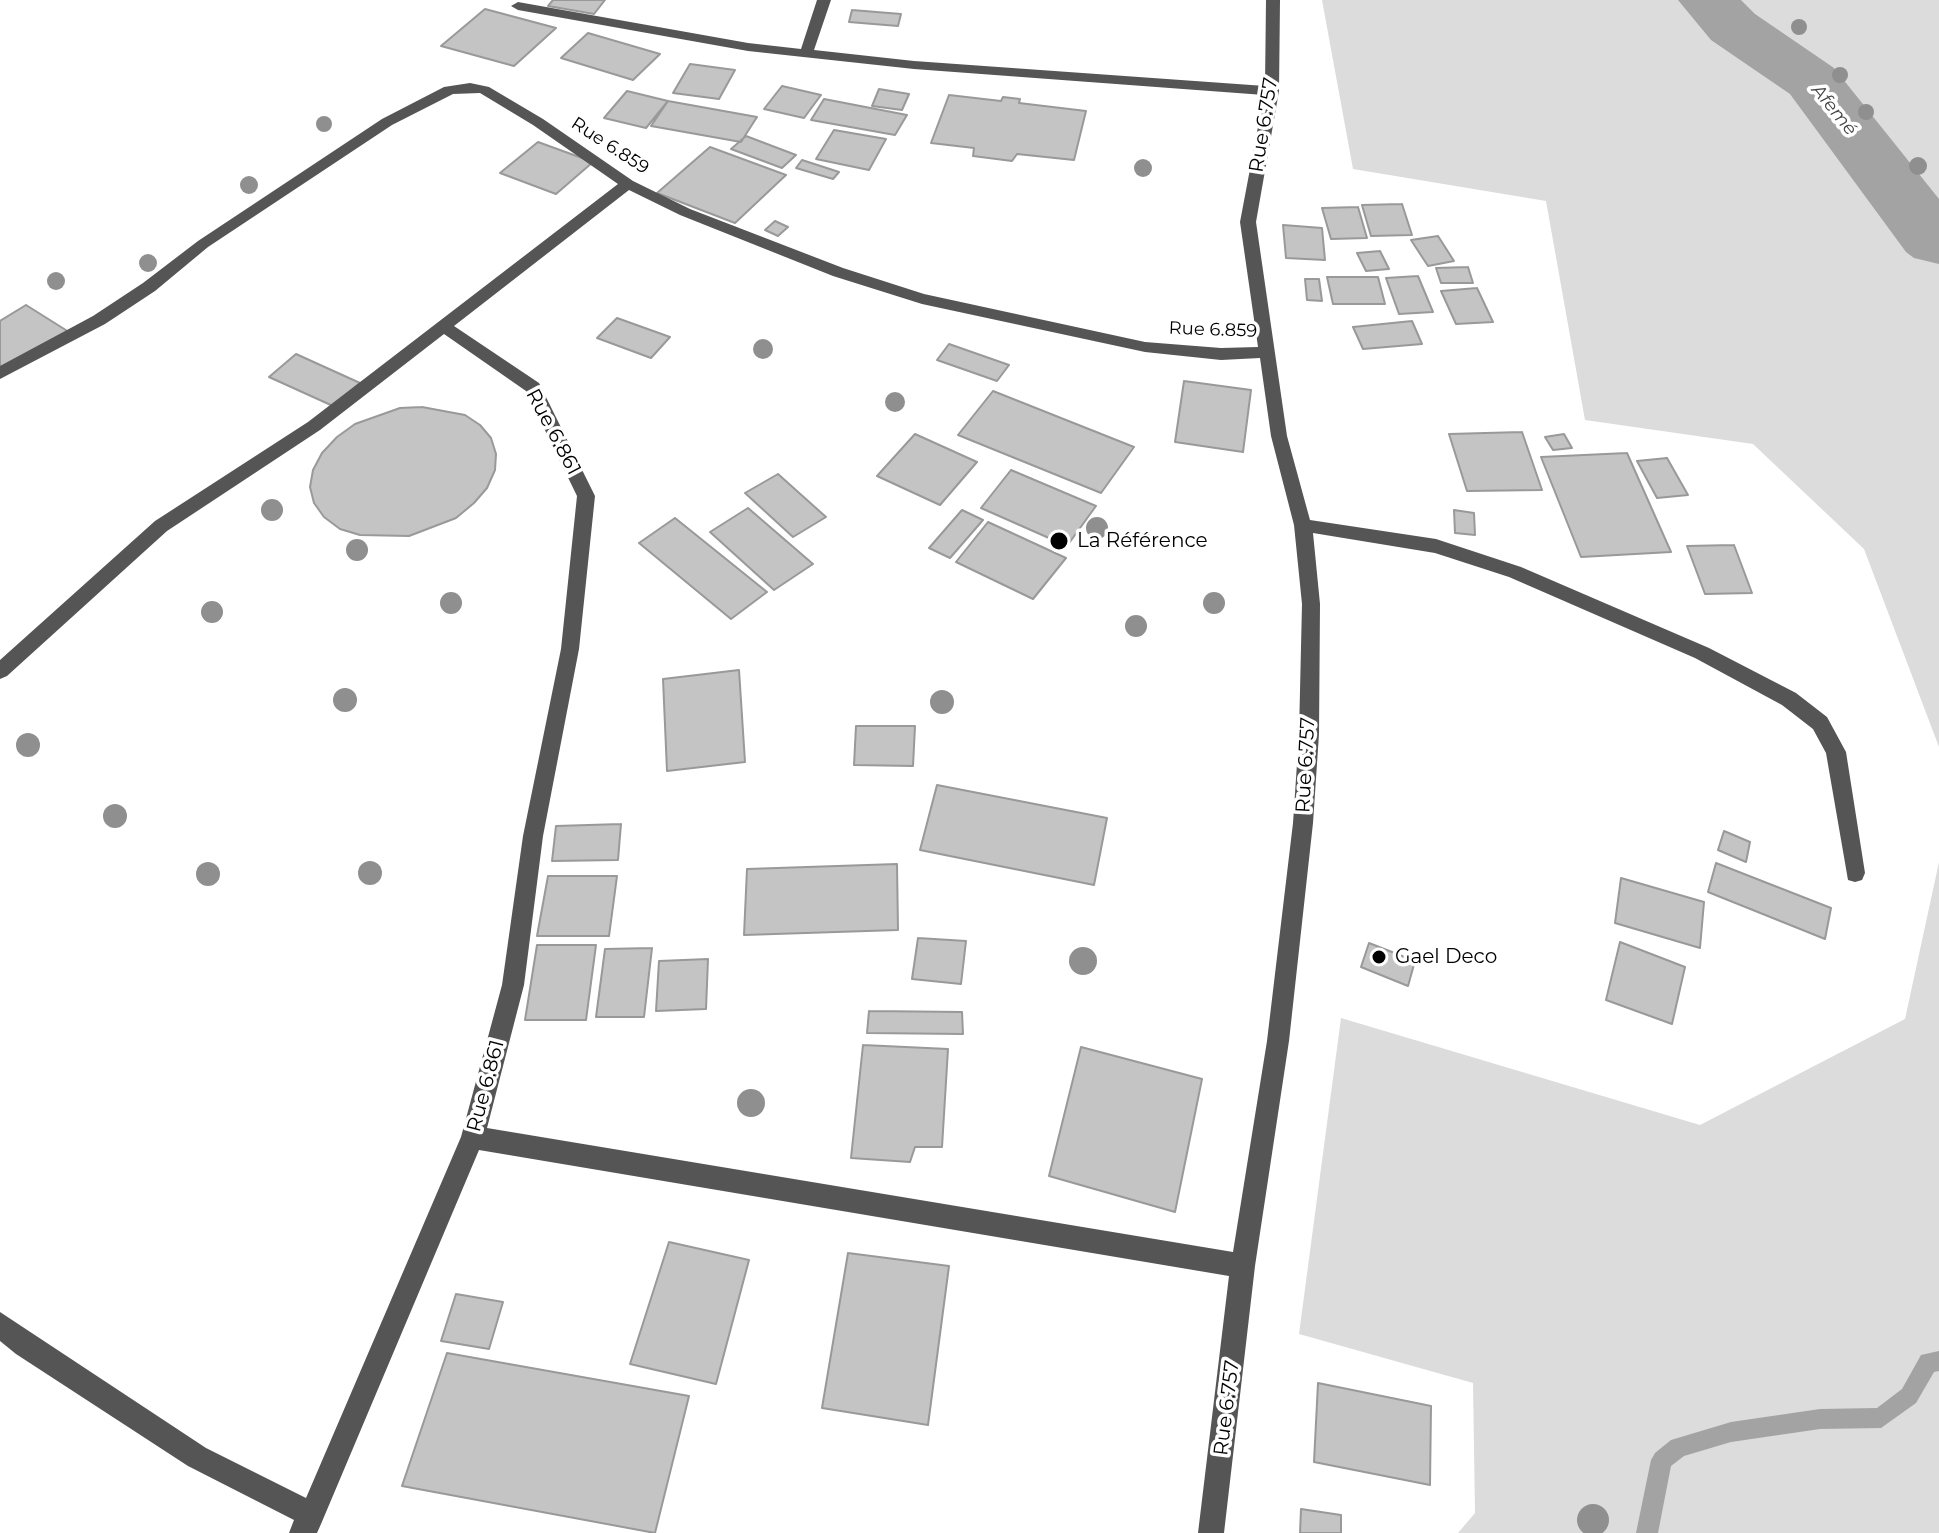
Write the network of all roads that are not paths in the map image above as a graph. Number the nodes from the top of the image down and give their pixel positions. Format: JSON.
{"nodes":[{"id":1,"x":824,"y":0,"type":"edge"},
{"id":2,"x":1273,"y":0,"type":"edge"},
{"id":3,"x":518,"y":6,"type":"dead end"},
{"id":4,"x":807,"y":52,"type":"junction"},
{"id":5,"x":1272,"y":91,"type":"junction"},
{"id":6,"x":628,"y":184,"type":"junction"},
{"id":7,"x":444,"y":327,"type":"junction"},
{"id":8,"x":1267,"y":352,"type":"junction"},
{"id":9,"x":0,"y":373,"type":"edge"},
{"id":10,"x":1303,"y":525,"type":"junction"},
{"id":11,"x":0,"y":671,"type":"edge"},
{"id":12,"x":1855,"y":873,"type":"dead end"},
{"id":13,"x":473,"y":1137,"type":"junction"},
{"id":14,"x":1243,"y":1266,"type":"junction"},
{"id":15,"x":0,"y":1325,"type":"edge"},
{"id":16,"x":307,"y":1524,"type":"edge"},
{"id":17,"x":1211,"y":1533,"type":"edge"}],
"edges":[{"from":1,"to":4,"type":"street"},
{"from":2,"to":5,"type":"street","name":"Rue 6.757"},
{"from":3,"to":4,"type":"street"},
{"from":4,"to":5,"type":"street"},
{"from":5,"to":8,"type":"street","name":"Rue 6.757"},
{"from":6,"to":7,"type":"street"},
{"from":6,"to":8,"type":"street","name":"Rue 6.859"},
{"from":6,"to":9,"type":"street","name":"Rue 6.859"},
{"from":7,"to":11,"type":"street"},
{"from":7,"to":13,"type":"street","name":"Rue 6.861"},
{"from":8,"to":10,"type":"street","name":"Rue 6.757"},
{"from":10,"to":12,"type":"street"},
{"from":10,"to":14,"type":"street","name":"Rue 6.757"},
{"from":13,"to":14,"type":"street"},
{"from":13,"to":16,"type":"street","name":"Rue 6.861"},
{"from":14,"to":17,"type":"street","name":"Rue 6.757"},
{"from":15,"to":16,"type":"street","name":"Rue 6.861"}]}
